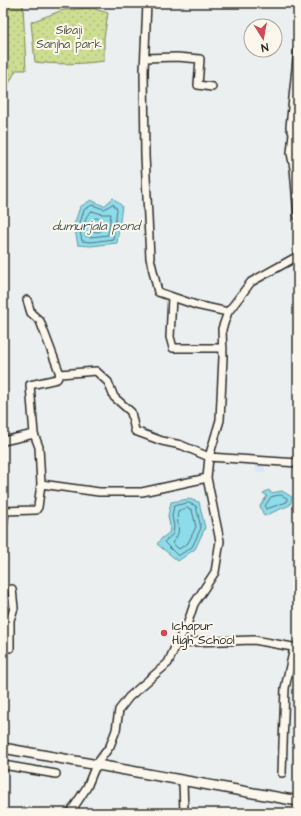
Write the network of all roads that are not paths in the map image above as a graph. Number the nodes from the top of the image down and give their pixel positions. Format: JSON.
{"nodes":[{"id":1,"x":147,"y":3,"type":"edge"},
{"id":2,"x":298,"y":49,"type":"edge"},
{"id":3,"x":145,"y":58,"type":"junction"},
{"id":4,"x":212,"y":87,"type":"dead end"},
{"id":5,"x":298,"y":216,"type":"edge"},
{"id":6,"x":298,"y":256,"type":"edge"},
{"id":7,"x":172,"y":297,"type":"junction"},
{"id":8,"x":27,"y":300,"type":"dead end"},
{"id":9,"x":228,"y":312,"type":"junction"},
{"id":10,"x":223,"y":348,"type":"junction"},
{"id":11,"x":60,"y":374,"type":"junction"},
{"id":12,"x":34,"y":434,"type":"junction"},
{"id":13,"x":3,"y":440,"type":"edge"},
{"id":14,"x":209,"y":457,"type":"junction"},
{"id":15,"x":298,"y":463,"type":"edge"},
{"id":16,"x":206,"y":478,"type":"junction"},
{"id":17,"x":41,"y":484,"type":"junction"},
{"id":18,"x":4,"y":511,"type":"edge"},
{"id":19,"x":3,"y":527,"type":"edge"},
{"id":20,"x":12,"y":589,"type":"dead end"},
{"id":21,"x":6,"y":632,"type":"edge"},
{"id":22,"x":176,"y":645,"type":"junction"},
{"id":23,"x":10,"y":648,"type":"dead end"},
{"id":24,"x":296,"y":648,"type":"edge"},
{"id":25,"x":3,"y":748,"type":"edge"},
{"id":26,"x":3,"y":765,"type":"edge"},
{"id":27,"x":96,"y":765,"type":"junction"},
{"id":28,"x":282,"y":773,"type":"dead end"},
{"id":29,"x":56,"y":774,"type":"dead end"},
{"id":30,"x":183,"y":781,"type":"junction"},
{"id":31,"x":298,"y":801,"type":"edge"},
{"id":32,"x":70,"y":813,"type":"edge"},
{"id":33,"x":184,"y":813,"type":"edge"}],
"edges":[{"from":1,"to":3,"type":"street"},
{"from":2,"to":5,"type":"street"},
{"from":3,"to":4,"type":"street"},
{"from":3,"to":7,"type":"street"},
{"from":6,"to":9,"type":"street"},
{"from":7,"to":9,"type":"street"},
{"from":7,"to":10,"type":"street"},
{"from":8,"to":11,"type":"street"},
{"from":9,"to":10,"type":"street"},
{"from":10,"to":14,"type":"street"},
{"from":11,"to":12,"type":"street"},
{"from":11,"to":14,"type":"street"},
{"from":12,"to":13,"type":"street"},
{"from":12,"to":17,"type":"street"},
{"from":14,"to":15,"type":"street"},
{"from":14,"to":16,"type":"street"},
{"from":16,"to":17,"type":"street"},
{"from":16,"to":22,"type":"street"},
{"from":17,"to":18,"type":"street"},
{"from":18,"to":19,"type":"street"},
{"from":20,"to":21,"type":"street"},
{"from":21,"to":23,"type":"street"},
{"from":22,"to":24,"type":"street"},
{"from":22,"to":27,"type":"street"},
{"from":24,"to":28,"type":"street"},
{"from":25,"to":27,"type":"street"},
{"from":26,"to":29,"type":"street"},
{"from":27,"to":30,"type":"street"},
{"from":27,"to":32,"type":"street"},
{"from":30,"to":31,"type":"street"},
{"from":30,"to":33,"type":"street"}]}
